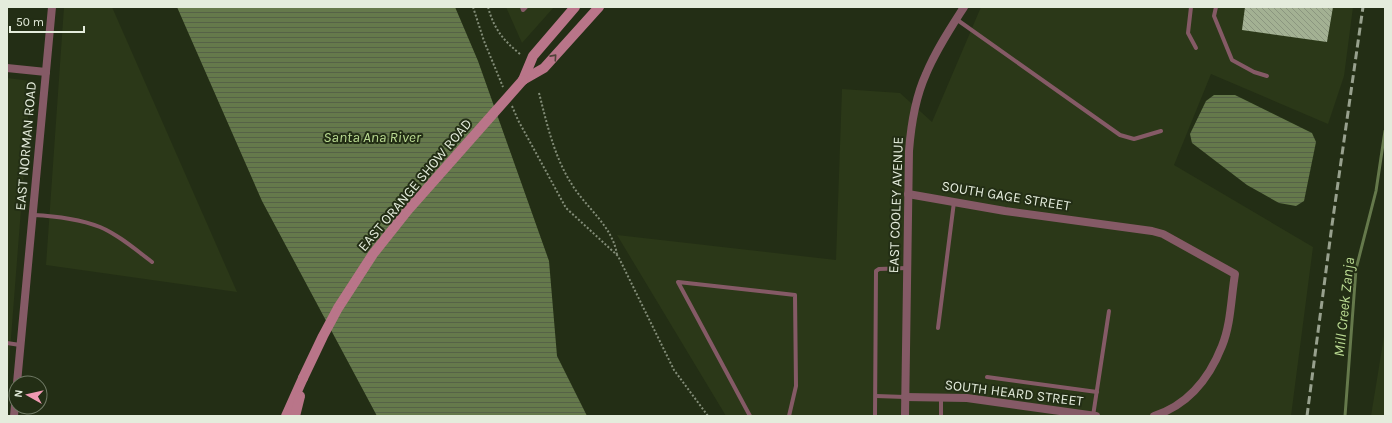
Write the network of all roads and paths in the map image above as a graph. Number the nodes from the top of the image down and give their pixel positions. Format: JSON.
{"nodes":[{"id":1,"x":52,"y":7,"type":"edge"},
{"id":2,"x":473,"y":7,"type":"edge"},
{"id":3,"x":488,"y":7,"type":"edge"},
{"id":4,"x":522,"y":7,"type":"edge"},
{"id":5,"x":526,"y":7,"type":"edge"},
{"id":6,"x":575,"y":7,"type":"edge"},
{"id":7,"x":599,"y":7,"type":"edge"},
{"id":8,"x":964,"y":7,"type":"edge"},
{"id":9,"x":1191,"y":7,"type":"edge"},
{"id":10,"x":1216,"y":7,"type":"edge"},
{"id":11,"x":956,"y":19,"type":"junction"},
{"id":12,"x":1196,"y":48,"type":"dead end"},
{"id":13,"x":520,"y":54,"type":"dead end"},
{"id":14,"x":7,"y":68,"type":"edge"},
{"id":15,"x":46,"y":72,"type":"junction"},
{"id":16,"x":1267,"y":76,"type":"dead end"},
{"id":17,"x":523,"y":80,"type":"junction"},
{"id":18,"x":506,"y":92,"type":"dead end"},
{"id":19,"x":539,"y":93,"type":"dead end"},
{"id":20,"x":512,"y":106,"type":"dead end"},
{"id":21,"x":1162,"y":131,"type":"dead end"},
{"id":22,"x":908,"y":194,"type":"junction"},
{"id":23,"x":954,"y":202,"type":"junction"},
{"id":24,"x":33,"y":214,"type":"junction"},
{"id":25,"x":618,"y":256,"type":"junction"},
{"id":26,"x":152,"y":262,"type":"dead end"},
{"id":27,"x":907,"y":268,"type":"junction"},
{"id":28,"x":1109,"y":310,"type":"dead end"},
{"id":29,"x":938,"y":328,"type":"dead end"},
{"id":30,"x":7,"y":343,"type":"edge"},
{"id":31,"x":21,"y":345,"type":"junction"},
{"id":32,"x":18,"y":375,"type":"edge"},
{"id":33,"x":987,"y":377,"type":"dead end"},
{"id":34,"x":303,"y":378,"type":"junction"},
{"id":35,"x":1097,"y":392,"type":"junction"},
{"id":36,"x":876,"y":396,"type":"junction"},
{"id":37,"x":905,"y":397,"type":"junction"},
{"id":38,"x":941,"y":397,"type":"junction"},
{"id":39,"x":286,"y":416,"type":"edge"},
{"id":40,"x":295,"y":416,"type":"edge"},
{"id":41,"x":708,"y":416,"type":"edge"},
{"id":42,"x":750,"y":416,"type":"edge"},
{"id":43,"x":790,"y":416,"type":"edge"},
{"id":44,"x":875,"y":416,"type":"edge"},
{"id":45,"x":905,"y":416,"type":"edge"},
{"id":46,"x":941,"y":416,"type":"edge"},
{"id":47,"x":1093,"y":416,"type":"edge"},
{"id":48,"x":1096,"y":416,"type":"edge"},
{"id":49,"x":1154,"y":416,"type":"edge"}],
"edges":[{"from":1,"to":15,"type":"street","name":"EAST NORMAN ROAD"},
{"from":2,"to":18,"type":"path"},
{"from":3,"to":13,"type":"path"},
{"from":4,"to":5,"type":"lane"},
{"from":6,"to":17,"type":"main road"},
{"from":17,"to":7,"type":"main road","one_way":true},
{"from":8,"to":11,"type":"street","name":"EAST COOLEY AVENUE"},
{"from":9,"to":12,"type":"lane"},
{"from":10,"to":16,"type":"lane"},
{"from":11,"to":21,"type":"lane"},
{"from":11,"to":22,"type":"street","name":"EAST COOLEY AVENUE"},
{"from":14,"to":15,"type":"street"},
{"from":15,"to":24,"type":"street","name":"EAST NORMAN ROAD"},
{"from":17,"to":34,"type":"main road","name":"EAST ORANGE SHOW ROAD","bridge":true},
{"from":19,"to":25,"type":"path"},
{"from":20,"to":25,"type":"path"},
{"from":22,"to":23,"type":"street","name":"SOUTH GAGE STREET"},
{"from":22,"to":27,"type":"street","name":"EAST COOLEY AVENUE"},
{"from":23,"to":29,"type":"lane"},
{"from":23,"to":49,"type":"street","name":"SOUTH GAGE STREET"},
{"from":24,"to":26,"type":"lane"},
{"from":24,"to":31,"type":"street","name":"EAST NORMAN ROAD"},
{"from":25,"to":41,"type":"path"},
{"from":27,"to":36,"type":"lane"},
{"from":27,"to":37,"type":"street","name":"EAST COOLEY AVENUE"},
{"from":28,"to":35,"type":"lane"},
{"from":30,"to":31,"type":"lane"},
{"from":31,"to":32,"type":"street","name":"EAST NORMAN ROAD"},
{"from":33,"to":35,"type":"lane"},
{"from":34,"to":39,"type":"main road","name":"EAST ORANGE SHOW ROAD"},
{"from":34,"to":40,"type":"main road","name":"EAST ORANGE SHOW ROAD"},
{"from":35,"to":47,"type":"lane"},
{"from":36,"to":37,"type":"lane"},
{"from":36,"to":44,"type":"lane"},
{"from":37,"to":38,"type":"street","name":"SOUTH HEARD STREET"},
{"from":37,"to":45,"type":"street","name":"EAST COOLEY AVENUE"},
{"from":38,"to":46,"type":"lane"},
{"from":38,"to":47,"type":"street","name":"SOUTH HEARD STREET"},
{"from":42,"to":43,"type":"lane"},
{"from":47,"to":48,"type":"street","name":"SOUTH HEARD STREET"}]}
